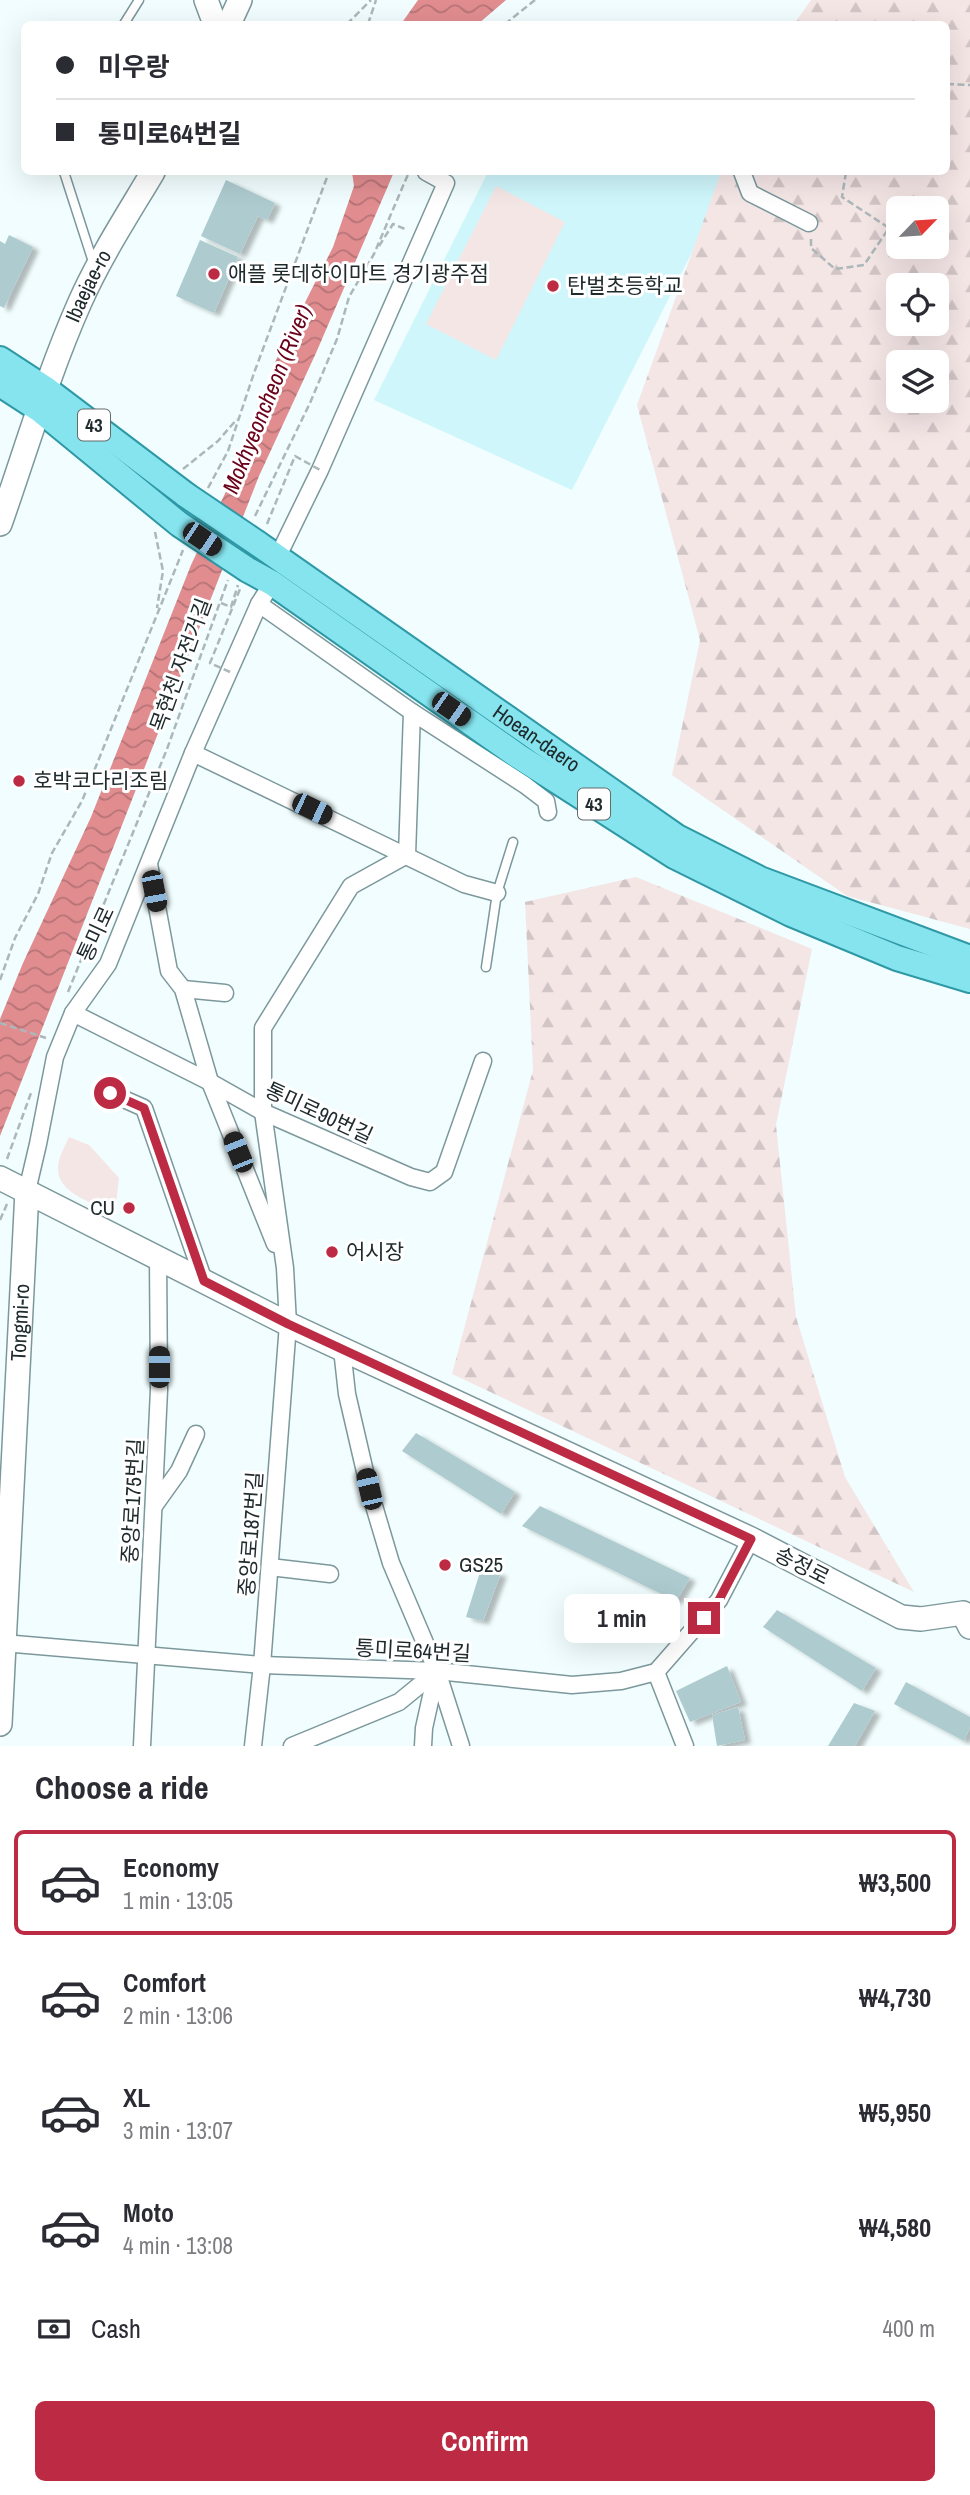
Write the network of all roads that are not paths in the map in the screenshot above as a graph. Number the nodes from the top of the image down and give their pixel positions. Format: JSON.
{"nodes":[{"id":1,"x":139,"y":0,"type":"edge"},
{"id":2,"x":206,"y":0,"type":"edge"},
{"id":3,"x":240,"y":0,"type":"edge"},
{"id":4,"x":126,"y":21,"type":"edge"},
{"id":5,"x":214,"y":21,"type":"edge"},
{"id":6,"x":230,"y":21,"type":"edge"},
{"id":7,"x":65,"y":175,"type":"edge"},
{"id":8,"x":151,"y":175,"type":"edge"},
{"id":9,"x":742,"y":175,"type":"edge"},
{"id":10,"x":450,"y":177,"type":"edge"},
{"id":11,"x":809,"y":223,"type":"road end"},
{"id":12,"x":95,"y":270,"type":"junction"},
{"id":13,"x":0,"y":359,"type":"edge"},
{"id":14,"x":0,"y":384,"type":"edge"},
{"id":15,"x":43,"y":399,"type":"junction"},
{"id":16,"x":0,"y":524,"type":"edge"},
{"id":17,"x":278,"y":556,"type":"junction"},
{"id":18,"x":272,"y":583,"type":"junction"},
{"id":19,"x":260,"y":604,"type":"junction"},
{"id":20,"x":412,"y":712,"type":"junction"},
{"id":21,"x":193,"y":753,"type":"junction"},
{"id":22,"x":548,"y":812,"type":"dead end"},
{"id":23,"x":513,"y":842,"type":"dead end"},
{"id":24,"x":407,"y":855,"type":"junction"},
{"id":25,"x":149,"y":864,"type":"junction"},
{"id":26,"x":497,"y":893,"type":"junction"},
{"id":27,"x":970,"y":958,"type":"edge"},
{"id":28,"x":486,"y":967,"type":"dead end"},
{"id":29,"x":970,"y":980,"type":"edge"},
{"id":30,"x":183,"y":989,"type":"junction"},
{"id":31,"x":225,"y":993,"type":"dead end"},
{"id":32,"x":73,"y":1013,"type":"junction"},
{"id":33,"x":483,"y":1061,"type":"dead end"},
{"id":34,"x":210,"y":1082,"type":"junction"},
{"id":35,"x":110,"y":1093,"type":"dead end"},
{"id":36,"x":264,"y":1112,"type":"junction"},
{"id":37,"x":11,"y":1180,"type":"edge"},
{"id":38,"x":158,"y":1257,"type":"junction"},
{"id":39,"x":285,"y":1268,"type":"junction"},
{"id":40,"x":204,"y":1281,"type":"junction"},
{"id":41,"x":288,"y":1324,"type":"junction"},
{"id":42,"x":342,"y":1349,"type":"junction"},
{"id":43,"x":0,"y":1417,"type":"edge"},
{"id":44,"x":196,"y":1434,"type":"dead end"},
{"id":45,"x":153,"y":1506,"type":"junction"},
{"id":46,"x":751,"y":1539,"type":"junction"},
{"id":47,"x":270,"y":1567,"type":"junction"},
{"id":48,"x":330,"y":1574,"type":"dead end"},
{"id":49,"x":968,"y":1617,"type":"edge"},
{"id":50,"x":3,"y":1643,"type":"junction"},
{"id":51,"x":146,"y":1653,"type":"junction"},
{"id":52,"x":262,"y":1665,"type":"junction"},
{"id":53,"x":437,"y":1671,"type":"junction"},
{"id":54,"x":656,"y":1672,"type":"junction"},
{"id":55,"x":0,"y":1724,"type":"edge"},
{"id":56,"x":142,"y":1746,"type":"edge"},
{"id":57,"x":253,"y":1746,"type":"edge"},
{"id":58,"x":292,"y":1746,"type":"edge"},
{"id":59,"x":423,"y":1746,"type":"edge"},
{"id":60,"x":461,"y":1746,"type":"edge"},
{"id":61,"x":685,"y":1746,"type":"edge"}],
"edges":[{"from":1,"to":4,"type":"lane"},
{"from":2,"to":5,"type":"main road"},
{"from":3,"to":6,"type":"main road"},
{"from":7,"to":12,"type":"lane"},
{"from":8,"to":12,"type":"main road","name":"Ibaejae-ro"},
{"from":9,"to":11,"type":"street"},
{"from":10,"to":17,"type":"street"},
{"from":12,"to":15,"type":"main road","name":"Ibaejae-ro"},
{"from":13,"to":15,"type":"main road","name":"Hoean-daero","number":"43"},
{"from":14,"to":15,"type":"main road","name":"Hoean-daero","number":"43"},
{"from":15,"to":16,"type":"main road","name":"Ibaejae-ro"},
{"from":15,"to":17,"type":"main road","name":"Hoean-daero","number":"43","bridge":true},
{"from":15,"to":18,"type":"main road","name":"Hoean-daero","number":"43","bridge":true},
{"from":17,"to":27,"type":"main road","name":"Hoean-daero","number":"43"},
{"from":18,"to":19,"type":"street","name":"통미로"},
{"from":18,"to":29,"type":"main road","name":"Hoean-daero","number":"43"},
{"from":19,"to":20,"type":"street"},
{"from":19,"to":21,"type":"street","name":"통미로"},
{"from":20,"to":22,"type":"street"},
{"from":20,"to":24,"type":"street"},
{"from":21,"to":24,"type":"street"},
{"from":21,"to":25,"type":"street","name":"통미로"},
{"from":23,"to":26,"type":"lane"},
{"from":24,"to":26,"type":"street"},
{"from":24,"to":36,"type":"street"},
{"from":25,"to":30,"type":"street"},
{"from":25,"to":32,"type":"street","name":"통미로"},
{"from":26,"to":28,"type":"lane"},
{"from":30,"to":31,"type":"street"},
{"from":30,"to":34,"type":"street"},
{"from":32,"to":34,"type":"street","name":"통미로90번길"},
{"from":32,"to":37,"type":"street","name":"통미로"},
{"from":33,"to":36,"type":"street","name":"통미로90번길"},
{"from":34,"to":36,"type":"street","name":"통미로90번길"},
{"from":34,"to":39,"type":"street"},
{"from":35,"to":40,"type":"street"},
{"from":36,"to":39,"type":"street"},
{"from":37,"to":38,"type":"main road","name":"송정로"},
{"from":37,"to":43,"type":"main road","name":"Tongmi-ro"},
{"from":37,"to":50,"type":"main road","name":"Tongmi-ro"},
{"from":38,"to":40,"type":"main road","name":"송정로"},
{"from":38,"to":45,"type":"street","name":"중앙로175번길"},
{"from":39,"to":41,"type":"street","name":"중앙로187번길"},
{"from":40,"to":41,"type":"main road","name":"송정로"},
{"from":41,"to":42,"type":"main road","name":"송정로"},
{"from":41,"to":47,"type":"street","name":"중앙로187번길"},
{"from":42,"to":46,"type":"main road","name":"송정로"},
{"from":42,"to":53,"type":"street"},
{"from":44,"to":45,"type":"street"},
{"from":45,"to":51,"type":"street","name":"중앙로175번길"},
{"from":46,"to":49,"type":"main road","name":"송정로"},
{"from":46,"to":54,"type":"street"},
{"from":47,"to":48,"type":"street"},
{"from":47,"to":52,"type":"street","name":"중앙로187번길"},
{"from":50,"to":51,"type":"street","name":"통미로64번길"},
{"from":50,"to":55,"type":"main road","name":"Tongmi-ro"},
{"from":51,"to":52,"type":"street","name":"통미로64번길"},
{"from":51,"to":56,"type":"street","name":"중앙로175번길"},
{"from":52,"to":53,"type":"street","name":"통미로64번길"},
{"from":52,"to":57,"type":"street","name":"중앙로187번길"},
{"from":53,"to":54,"type":"street","name":"통미로64번길"},
{"from":53,"to":58,"type":"street"},
{"from":53,"to":59,"type":"street"},
{"from":53,"to":60,"type":"street"},
{"from":54,"to":61,"type":"street"}]}
